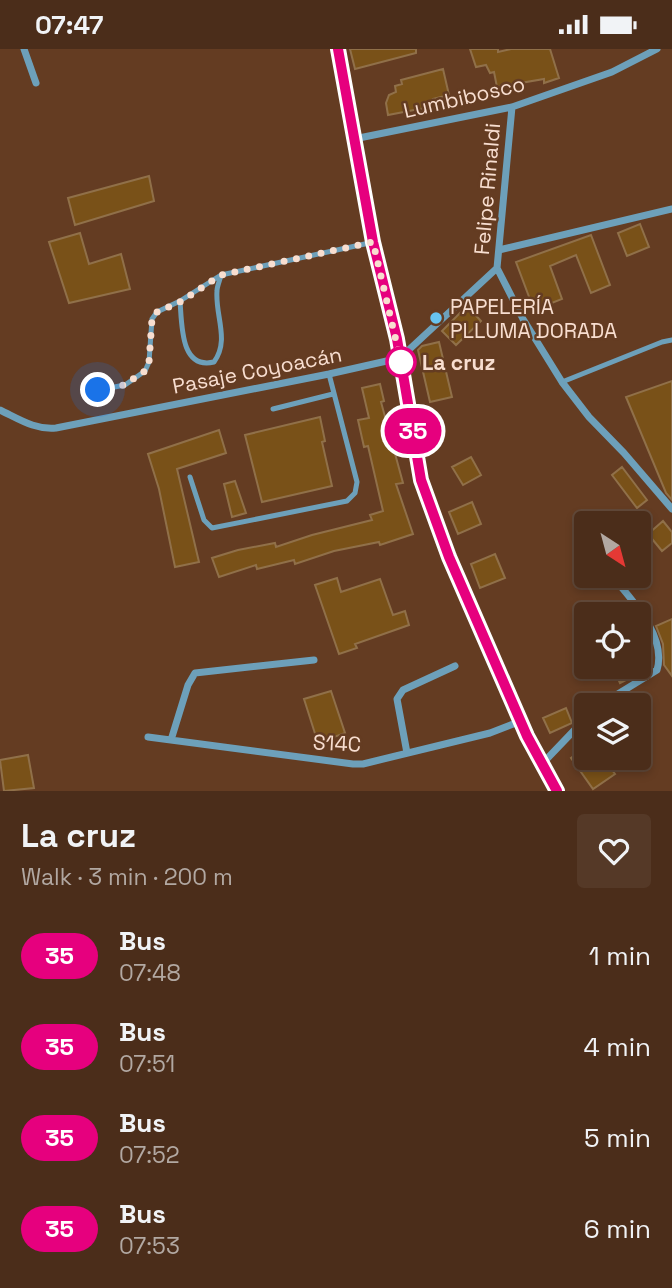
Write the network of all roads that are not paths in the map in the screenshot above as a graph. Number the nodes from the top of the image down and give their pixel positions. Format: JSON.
{"nodes":[{"id":1,"x":24,"y":49,"type":"edge"},
{"id":2,"x":338,"y":49,"type":"edge"},
{"id":3,"x":657,"y":49,"type":"edge"},
{"id":4,"x":36,"y":83,"type":"dead end"},
{"id":5,"x":512,"y":107,"type":"junction"},
{"id":6,"x":353,"y":139,"type":"junction"},
{"id":7,"x":672,"y":209,"type":"edge"},
{"id":8,"x":373,"y":242,"type":"junction"},
{"id":9,"x":499,"y":250,"type":"junction"},
{"id":10,"x":497,"y":268,"type":"junction"},
{"id":11,"x":221,"y":275,"type":"junction"},
{"id":12,"x":180,"y":302,"type":"junction"},
{"id":13,"x":672,"y":340,"type":"edge"},
{"id":14,"x":400,"y":358,"type":"junction"},
{"id":15,"x":329,"y":374,"type":"junction"},
{"id":16,"x":562,"y":382,"type":"junction"},
{"id":17,"x":98,"y":390,"type":"dead end"},
{"id":18,"x":334,"y":394,"type":"junction"},
{"id":19,"x":273,"y":409,"type":"dead end"},
{"id":20,"x":0,"y":410,"type":"edge"},
{"id":21,"x":190,"y":477,"type":"dead end"},
{"id":22,"x":672,"y":509,"type":"edge"},
{"id":23,"x":622,"y":588,"type":"edge"},
{"id":24,"x":314,"y":660,"type":"dead end"},
{"id":25,"x":456,"y":666,"type":"dead end"},
{"id":26,"x":620,"y":693,"type":"edge"},
{"id":27,"x":521,"y":721,"type":"junction"},
{"id":28,"x":574,"y":731,"type":"edge"},
{"id":29,"x":148,"y":737,"type":"dead end"},
{"id":30,"x":171,"y":740,"type":"junction"},
{"id":31,"x":407,"y":753,"type":"junction"},
{"id":32,"x":541,"y":765,"type":"junction"},
{"id":33,"x":557,"y":791,"type":"edge"}],
"edges":[{"from":1,"to":4,"type":"street"},
{"from":2,"to":6,"type":"street"},
{"from":3,"to":5,"type":"street","name":"Lumbibosco"},
{"from":5,"to":6,"type":"street","name":"Lumbibosco"},
{"from":5,"to":9,"type":"street","name":"Felipe Rinaldi"},
{"from":6,"to":8,"type":"street"},
{"from":7,"to":9,"type":"street"},
{"from":8,"to":11,"type":"lane"},
{"from":8,"to":14,"type":"street"},
{"from":9,"to":10,"type":"street","name":"Felipe Rinaldi"},
{"from":10,"to":14,"type":"street"},
{"from":10,"to":16,"type":"street","name":"Felipe Rinaldi"},
{"from":11,"to":12,"type":"lane"},
{"from":11,"to":12,"type":"lane"},
{"from":12,"to":17,"type":"lane"},
{"from":13,"to":16,"type":"lane"},
{"from":14,"to":15,"type":"street","name":"Pasaje Coyoacán"},
{"from":14,"to":27,"type":"street"},
{"from":15,"to":18,"type":"lane"},
{"from":15,"to":20,"type":"street","name":"Pasaje Coyoacán"},
{"from":16,"to":22,"type":"street","name":"Felipe Rinaldi"},
{"from":18,"to":19,"type":"lane"},
{"from":18,"to":21,"type":"lane"},
{"from":23,"to":26,"type":"street"},
{"from":24,"to":30,"type":"street"},
{"from":25,"to":31,"type":"street"},
{"from":27,"to":31,"type":"street","name":"S14C"},
{"from":27,"to":32,"type":"street"},
{"from":28,"to":32,"type":"street"},
{"from":29,"to":30,"type":"street","name":"S14C"},
{"from":30,"to":31,"type":"street","name":"S14C"},
{"from":32,"to":33,"type":"street"}]}
